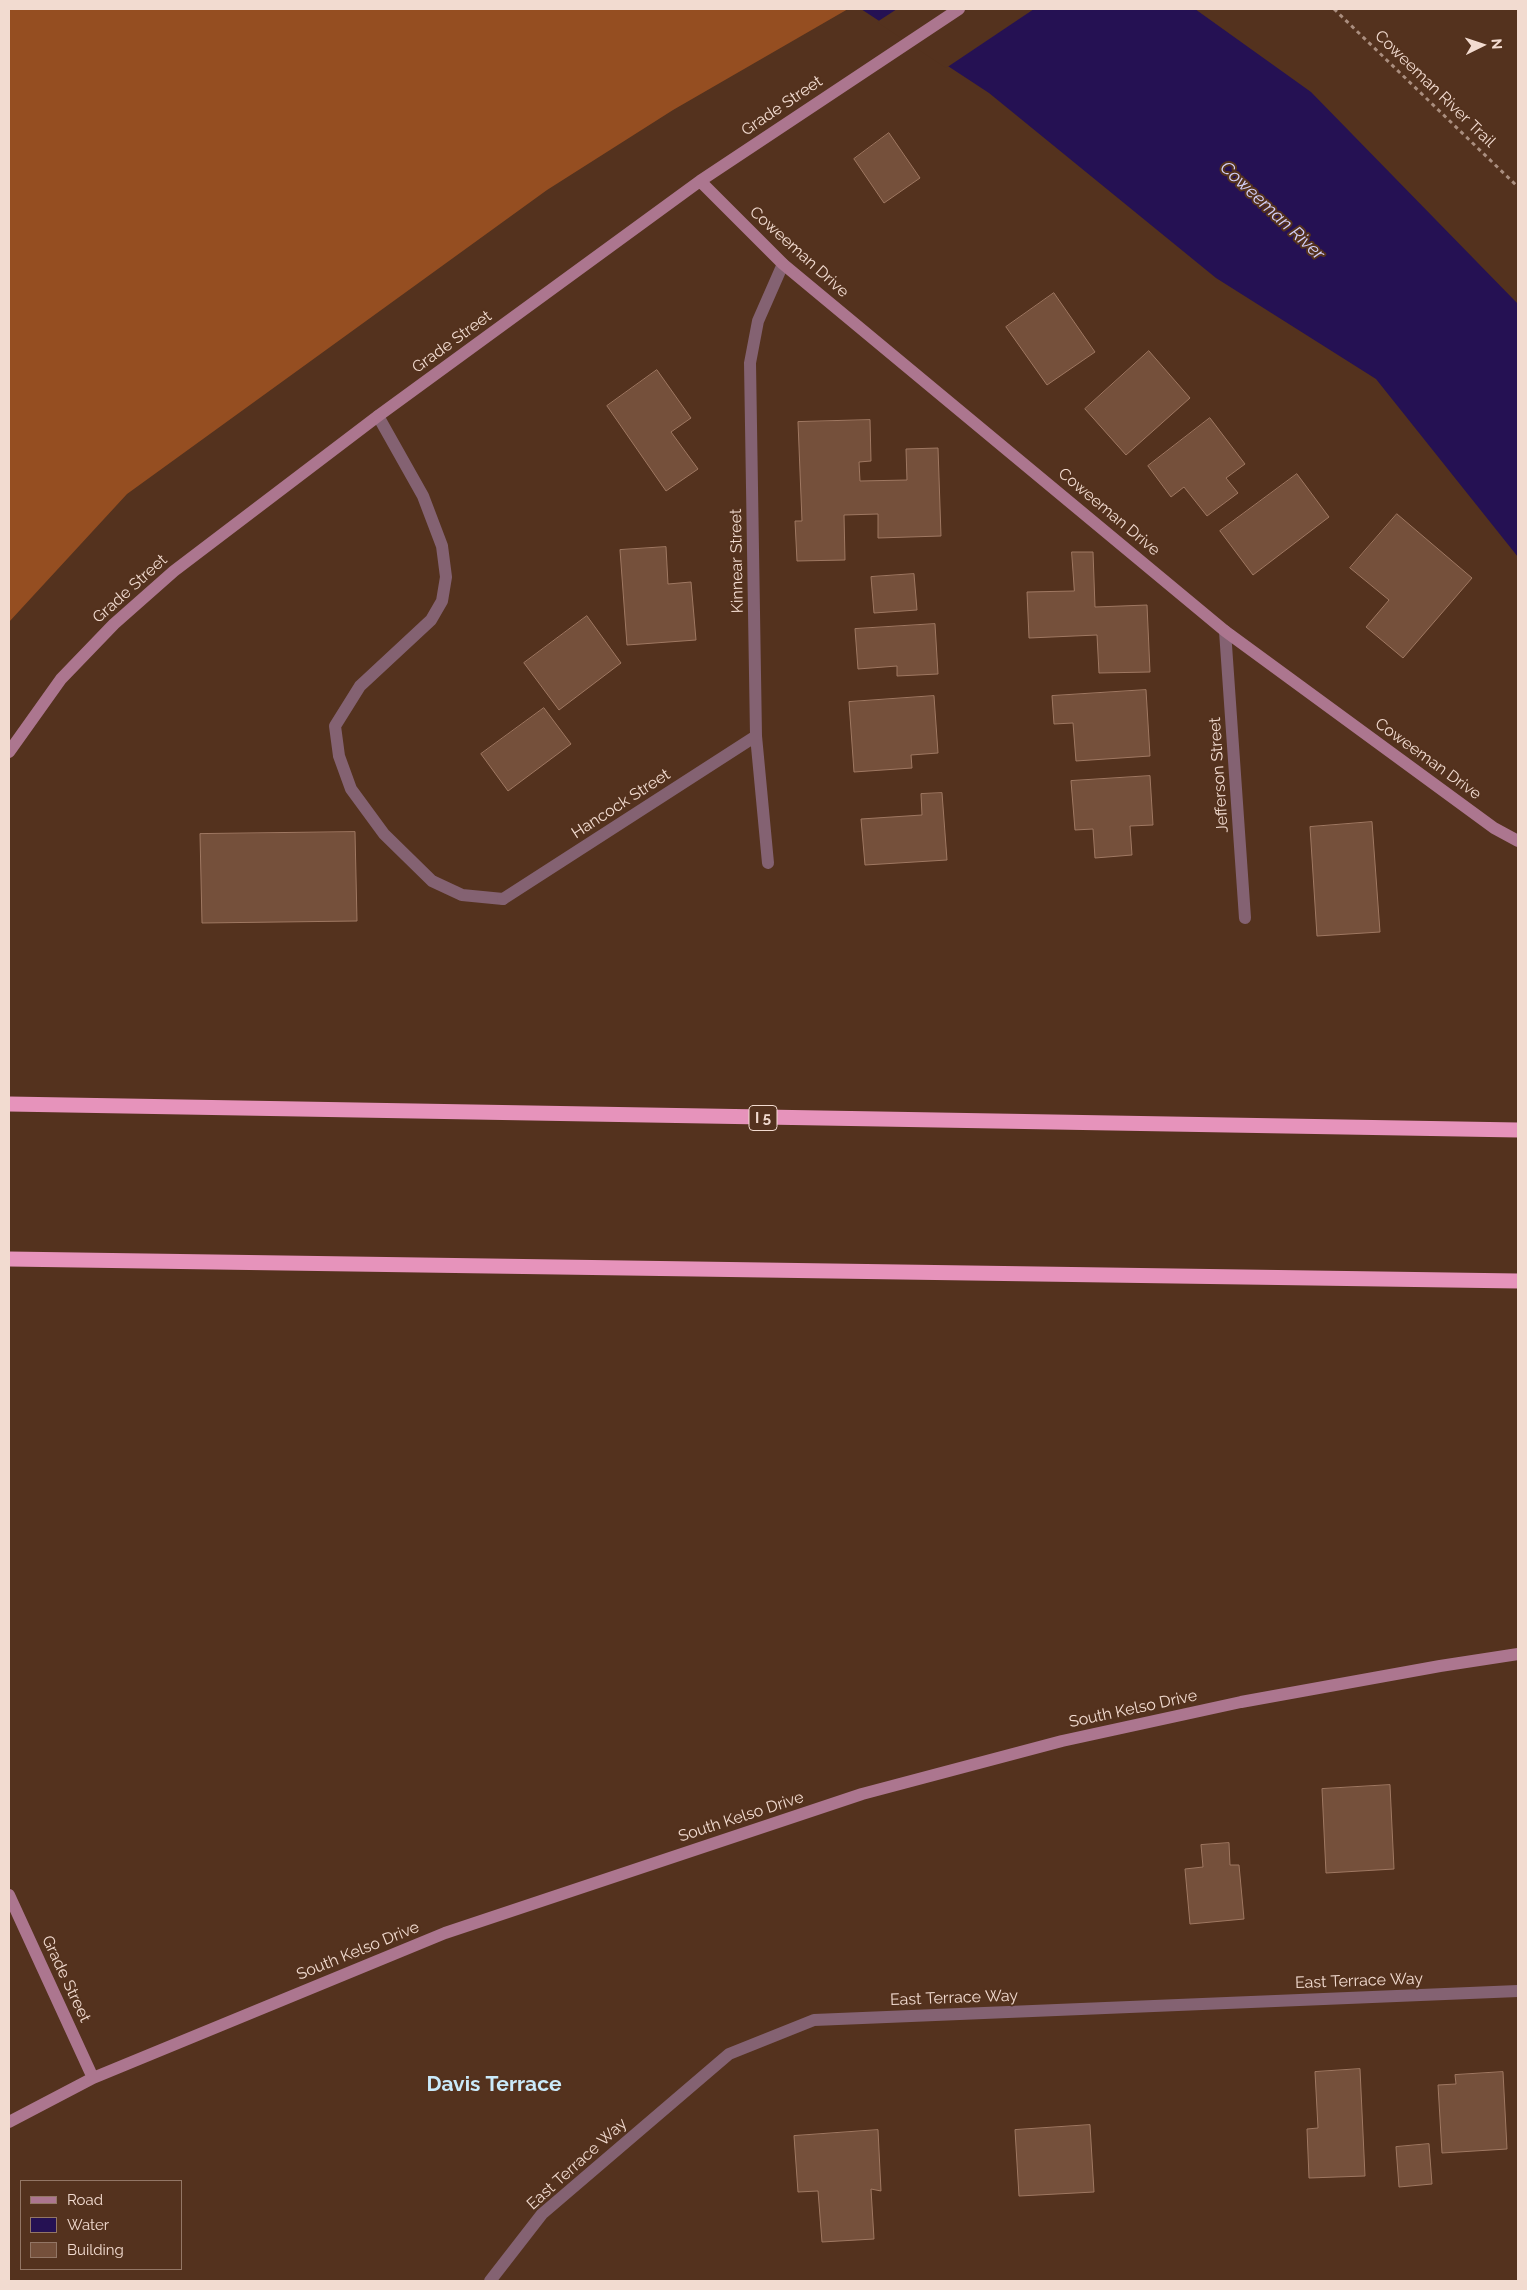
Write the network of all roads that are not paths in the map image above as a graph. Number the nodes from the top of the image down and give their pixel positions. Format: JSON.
{"nodes":[{"id":1,"x":959,"y":9,"type":"edge"},
{"id":2,"x":700,"y":181,"type":"junction"},
{"id":3,"x":783,"y":264,"type":"junction"},
{"id":4,"x":378,"y":416,"type":"junction"},
{"id":5,"x":1225,"y":631,"type":"junction"},
{"id":6,"x":756,"y":736,"type":"junction"},
{"id":7,"x":9,"y":752,"type":"edge"},
{"id":8,"x":1518,"y":841,"type":"edge"},
{"id":9,"x":768,"y":863,"type":"dead end"},
{"id":10,"x":1245,"y":918,"type":"dead end"},
{"id":11,"x":9,"y":1104,"type":"edge"},
{"id":12,"x":1518,"y":1130,"type":"edge"},
{"id":13,"x":9,"y":1259,"type":"edge"},
{"id":14,"x":1518,"y":1281,"type":"edge"},
{"id":15,"x":1518,"y":1654,"type":"edge"},
{"id":16,"x":9,"y":1895,"type":"edge"},
{"id":17,"x":1518,"y":1991,"type":"edge"},
{"id":18,"x":93,"y":2078,"type":"junction"},
{"id":19,"x":9,"y":2122,"type":"edge"},
{"id":20,"x":490,"y":2281,"type":"edge"}],
"edges":[{"from":1,"to":2,"type":"main road","name":"Grade Street"},
{"from":2,"to":3,"type":"main road","name":"Coweeman Drive"},
{"from":2,"to":4,"type":"main road","name":"Grade Street"},
{"from":3,"to":5,"type":"main road","name":"Coweeman Drive"},
{"from":3,"to":6,"type":"street","name":"Kinnear Street"},
{"from":4,"to":6,"type":"street","name":"Hancock Street"},
{"from":4,"to":7,"type":"main road","name":"Grade Street"},
{"from":5,"to":8,"type":"main road","name":"Coweeman Drive"},
{"from":5,"to":10,"type":"street","name":"Jefferson Street"},
{"from":6,"to":9,"type":"street","name":"Kinnear Street"},
{"from":11,"to":12,"type":"highway","number":"I 5"},
{"from":13,"to":14,"type":"highway"},
{"from":15,"to":18,"type":"main road","name":"South Kelso Drive"},
{"from":16,"to":18,"type":"main road","name":"Grade Street"},
{"from":17,"to":20,"type":"street","name":"East Terrace Way"},
{"from":18,"to":19,"type":"main road","name":"South Kelso Drive"}]}
